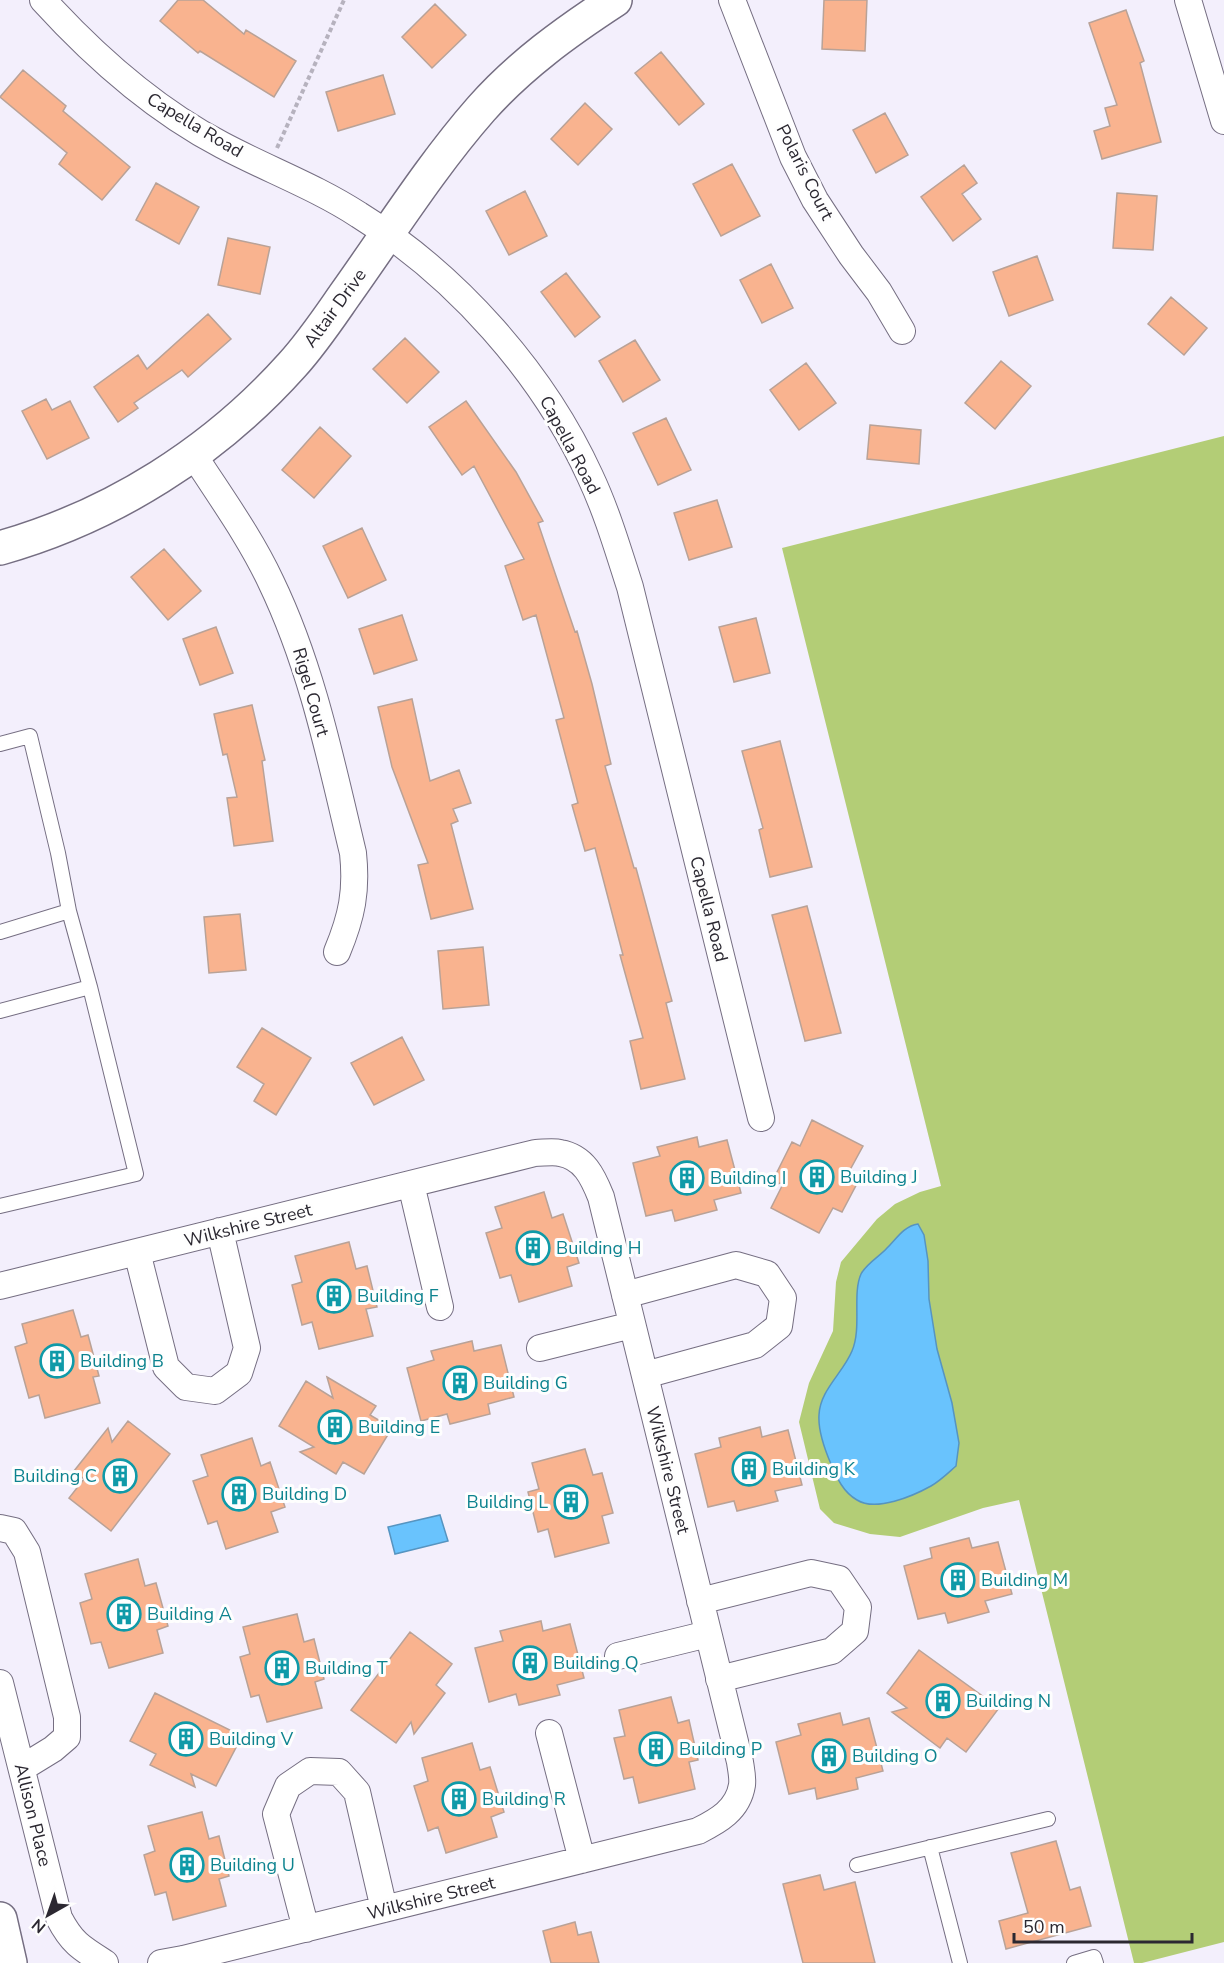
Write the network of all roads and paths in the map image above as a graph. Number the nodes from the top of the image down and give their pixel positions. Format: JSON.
{"nodes":[{"id":1,"x":43,"y":0,"type":"edge"},
{"id":2,"x":344,"y":0,"type":"edge"},
{"id":3,"x":615,"y":0,"type":"edge"},
{"id":4,"x":732,"y":0,"type":"edge"},
{"id":5,"x":1188,"y":0,"type":"edge"},
{"id":6,"x":1224,"y":121,"type":"edge"},
{"id":7,"x":268,"y":167,"type":"junction"},
{"id":8,"x":388,"y":235,"type":"junction"},
{"id":9,"x":902,"y":331,"type":"dead end"},
{"id":10,"x":193,"y":454,"type":"junction"},
{"id":11,"x":1,"y":546,"type":"edge"},
{"id":12,"x":0,"y":744,"type":"edge"},
{"id":13,"x":69,"y":911,"type":"junction"},
{"id":14,"x":0,"y":932,"type":"edge"},
{"id":15,"x":337,"y":952,"type":"dead end"},
{"id":16,"x":90,"y":987,"type":"junction"},
{"id":17,"x":0,"y":1011,"type":"edge"},
{"id":18,"x":760,"y":1118,"type":"dead end"},
{"id":19,"x":411,"y":1184,"type":"junction"},
{"id":20,"x":0,"y":1206,"type":"edge"},
{"id":21,"x":220,"y":1231,"type":"junction"},
{"id":22,"x":137,"y":1252,"type":"junction"},
{"id":23,"x":0,"y":1286,"type":"edge"},
{"id":24,"x":625,"y":1294,"type":"junction"},
{"id":25,"x":440,"y":1307,"type":"dead end"},
{"id":26,"x":632,"y":1324,"type":"junction"},
{"id":27,"x":540,"y":1348,"type":"dead end"},
{"id":28,"x":645,"y":1375,"type":"junction"},
{"id":29,"x":0,"y":1528,"type":"edge"},
{"id":30,"x":700,"y":1600,"type":"junction"},
{"id":31,"x":708,"y":1634,"type":"junction"},
{"id":32,"x":618,"y":1656,"type":"dead end"},
{"id":33,"x":719,"y":1679,"type":"junction"},
{"id":34,"x":0,"y":1683,"type":"edge"},
{"id":35,"x":549,"y":1733,"type":"dead end"},
{"id":36,"x":22,"y":1768,"type":"junction"},
{"id":37,"x":1048,"y":1819,"type":"dead end"},
{"id":38,"x":930,"y":1848,"type":"junction"},
{"id":39,"x":582,"y":1860,"type":"junction"},
{"id":40,"x":857,"y":1865,"type":"dead end"},
{"id":41,"x":384,"y":1910,"type":"junction"},
{"id":42,"x":0,"y":1920,"type":"edge"},
{"id":43,"x":306,"y":1929,"type":"junction"},
{"id":44,"x":172,"y":1961,"type":"edge"},
{"id":45,"x":10,"y":1963,"type":"edge"},
{"id":46,"x":105,"y":1963,"type":"edge"},
{"id":47,"x":960,"y":1963,"type":"edge"},
{"id":48,"x":1074,"y":1963,"type":"edge"},
{"id":49,"x":1096,"y":1963,"type":"edge"}],
"edges":[{"from":1,"to":7,"type":"street","name":"Capella Road"},
{"from":2,"to":7,"type":"path"},
{"from":3,"to":8,"type":"street","name":"Altair Drive"},
{"from":4,"to":9,"type":"street","name":"Polaris Court"},
{"from":5,"to":6,"type":"street"},
{"from":7,"to":8,"type":"street","name":"Capella Road"},
{"from":8,"to":10,"type":"street","name":"Altair Drive"},
{"from":8,"to":18,"type":"street","name":"Capella Road"},
{"from":10,"to":11,"type":"street","name":"Altair Drive"},
{"from":10,"to":15,"type":"street","name":"Rigel Court"},
{"from":12,"to":13,"type":"lane"},
{"from":13,"to":14,"type":"lane"},
{"from":13,"to":16,"type":"lane"},
{"from":16,"to":17,"type":"lane"},
{"from":16,"to":20,"type":"lane"},
{"from":19,"to":21,"type":"street","name":"Wilkshire Street"},
{"from":19,"to":24,"type":"street","name":"Wilkshire Street"},
{"from":19,"to":25,"type":"street"},
{"from":21,"to":22,"type":"street","name":"Wilkshire Street"},
{"from":21,"to":22,"type":"street"},
{"from":22,"to":23,"type":"street","name":"Wilkshire Street"},
{"from":24,"to":26,"type":"street","name":"Wilkshire Street"},
{"from":24,"to":28,"type":"street"},
{"from":26,"to":27,"type":"street"},
{"from":26,"to":28,"type":"street","name":"Wilkshire Street"},
{"from":28,"to":30,"type":"street","name":"Wilkshire Street"},
{"from":29,"to":36,"type":"street"},
{"from":30,"to":31,"type":"street","name":"Wilkshire Street"},
{"from":30,"to":33,"type":"street"},
{"from":31,"to":32,"type":"street"},
{"from":31,"to":33,"type":"street","name":"Wilkshire Street"},
{"from":33,"to":39,"type":"street","name":"Wilkshire Street"},
{"from":34,"to":36,"type":"street","name":"Allison Place"},
{"from":35,"to":39,"type":"street"},
{"from":36,"to":46,"type":"street","name":"Allison Place"},
{"from":37,"to":38,"type":"lane"},
{"from":38,"to":40,"type":"lane"},
{"from":38,"to":47,"type":"lane"},
{"from":39,"to":41,"type":"street","name":"Wilkshire Street"},
{"from":41,"to":43,"type":"street","name":"Wilkshire Street"},
{"from":41,"to":43,"type":"street"},
{"from":42,"to":45,"type":"street"},
{"from":43,"to":44,"type":"street","name":"Wilkshire Street"},
{"from":48,"to":49,"type":"lane"}]}
